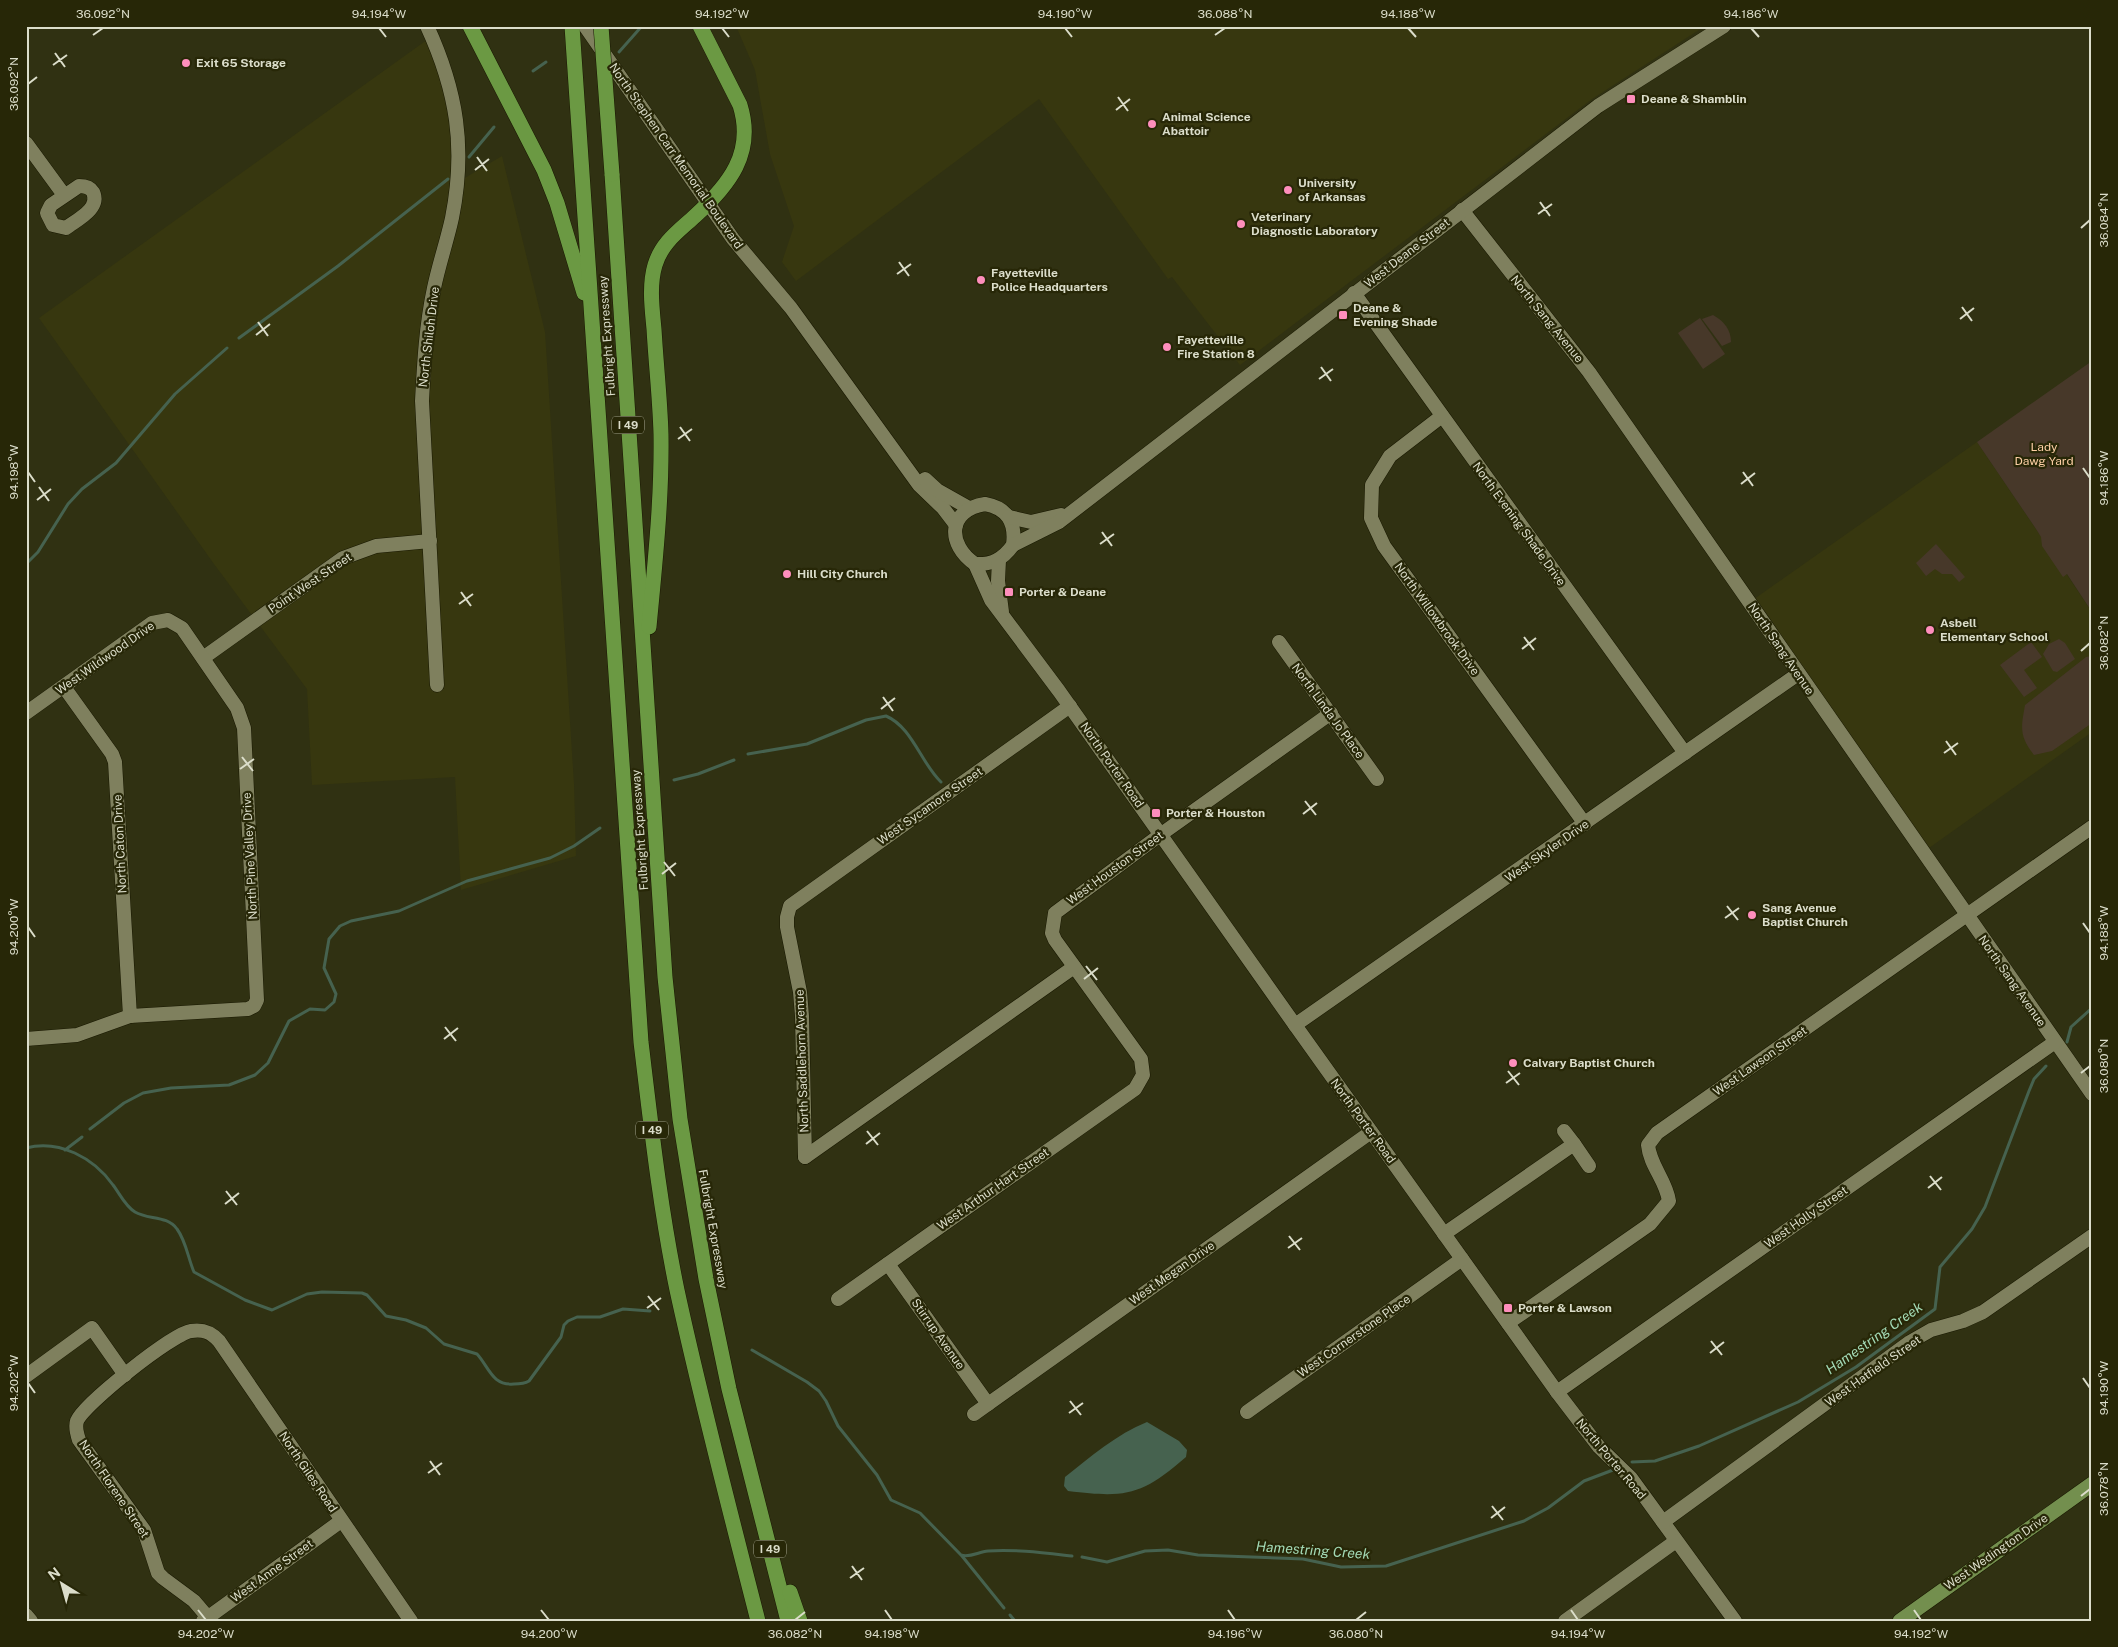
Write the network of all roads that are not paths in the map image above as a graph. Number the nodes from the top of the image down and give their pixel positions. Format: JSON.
{"nodes":[{"id":1,"x":427,"y":26,"type":"edge"},
{"id":2,"x":470,"y":26,"type":"edge"},
{"id":3,"x":572,"y":26,"type":"edge"},
{"id":4,"x":585,"y":26,"type":"edge"},
{"id":5,"x":602,"y":26,"type":"edge"},
{"id":6,"x":700,"y":26,"type":"edge"},
{"id":7,"x":1724,"y":26,"type":"edge"},
{"id":8,"x":26,"y":143,"type":"edge"},
{"id":9,"x":64,"y":195,"type":"dead end"},
{"id":10,"x":708,"y":204,"type":"junction"},
{"id":11,"x":1462,"y":210,"type":"junction"},
{"id":12,"x":1354,"y":293,"type":"junction"},
{"id":13,"x":593,"y":325,"type":"junction"},
{"id":14,"x":1442,"y":416,"type":"junction"},
{"id":15,"x":913,"y":475,"type":"junction"},
{"id":16,"x":969,"y":508,"type":"junction"},
{"id":17,"x":1075,"y":510,"type":"junction"},
{"id":18,"x":1009,"y":517,"type":"junction"},
{"id":19,"x":956,"y":525,"type":"junction"},
{"id":20,"x":430,"y":541,"type":"junction"},
{"id":21,"x":1013,"y":545,"type":"junction"},
{"id":22,"x":999,"y":560,"type":"junction"},
{"id":23,"x":975,"y":564,"type":"junction"},
{"id":24,"x":1002,"y":612,"type":"junction"},
{"id":25,"x":1279,"y":642,"type":"dead end"},
{"id":26,"x":202,"y":658,"type":"junction"},
{"id":27,"x":1798,"y":674,"type":"junction"},
{"id":28,"x":645,"y":676,"type":"junction"},
{"id":29,"x":437,"y":685,"type":"dead end"},
{"id":30,"x":64,"y":687,"type":"junction"},
{"id":31,"x":1070,"y":706,"type":"junction"},
{"id":32,"x":26,"y":713,"type":"edge"},
{"id":33,"x":1331,"y":713,"type":"junction"},
{"id":34,"x":1685,"y":754,"type":"junction"},
{"id":35,"x":1377,"y":779,"type":"dead end"},
{"id":36,"x":1585,"y":824,"type":"junction"},
{"id":37,"x":2092,"y":827,"type":"edge"},
{"id":38,"x":1160,"y":834,"type":"junction"},
{"id":39,"x":790,"y":906,"type":"joint"},
{"id":40,"x":1966,"y":916,"type":"junction"},
{"id":41,"x":1074,"y":967,"type":"junction"},
{"id":42,"x":130,"y":1016,"type":"junction"},
{"id":43,"x":1294,"y":1026,"type":"junction"},
{"id":44,"x":26,"y":1039,"type":"edge"},
{"id":45,"x":2055,"y":1042,"type":"junction"},
{"id":46,"x":2092,"y":1094,"type":"edge"},
{"id":47,"x":1564,"y":1131,"type":"dead end"},
{"id":48,"x":1371,"y":1132,"type":"junction"},
{"id":49,"x":1574,"y":1144,"type":"junction"},
{"id":50,"x":1589,"y":1166,"type":"dead end"},
{"id":51,"x":1444,"y":1234,"type":"junction"},
{"id":52,"x":2092,"y":1236,"type":"edge"},
{"id":53,"x":1462,"y":1259,"type":"junction"},
{"id":54,"x":888,"y":1264,"type":"junction"},
{"id":55,"x":838,"y":1299,"type":"dead end"},
{"id":56,"x":1508,"y":1323,"type":"junction"},
{"id":57,"x":125,"y":1375,"type":"junction"},
{"id":58,"x":26,"y":1376,"type":"edge"},
{"id":59,"x":1557,"y":1392,"type":"junction"},
{"id":60,"x":988,"y":1404,"type":"junction"},
{"id":61,"x":1247,"y":1412,"type":"dead end"},
{"id":62,"x":974,"y":1414,"type":"dead end"},
{"id":63,"x":751,"y":1477,"type":"junction"},
{"id":64,"x":2092,"y":1484,"type":"edge"},
{"id":65,"x":341,"y":1521,"type":"junction"},
{"id":66,"x":1663,"y":1522,"type":"junction"},
{"id":67,"x":1676,"y":1541,"type":"junction"},
{"id":68,"x":26,"y":1614,"type":"edge"},
{"id":69,"x":207,"y":1620,"type":"edge"},
{"id":70,"x":31,"y":1621,"type":"edge"},
{"id":71,"x":411,"y":1621,"type":"edge"},
{"id":72,"x":758,"y":1621,"type":"edge"},
{"id":73,"x":788,"y":1621,"type":"edge"},
{"id":74,"x":800,"y":1621,"type":"edge"},
{"id":75,"x":1565,"y":1621,"type":"edge"},
{"id":76,"x":1735,"y":1621,"type":"edge"},
{"id":77,"x":1900,"y":1621,"type":"edge"}],
"edges":[{"from":1,"to":20,"type":"street","name":"North Shiloh Drive"},
{"from":2,"to":13,"type":"highway"},
{"from":3,"to":13,"type":"highway","name":"Fulbright Expressway","number":"I 49"},
{"from":4,"to":10,"type":"street","name":"North Stephen Carr Memorial Boulevard"},
{"from":5,"to":28,"type":"highway","name":"Fulbright Expressway","number":"I 49","bridge":true},
{"from":6,"to":10,"type":"highway"},
{"from":7,"to":11,"type":"street","name":"West Deane Street"},
{"from":8,"to":9,"type":"street"},
{"from":10,"to":15,"type":"street","name":"North Stephen Carr Memorial Boulevard"},
{"from":10,"to":28,"type":"highway"},
{"from":11,"to":12,"type":"street","name":"West Deane Street"},
{"from":11,"to":27,"type":"street","name":"North Sang Avenue"},
{"from":12,"to":14,"type":"street","name":"North Evening Shade Drive"},
{"from":12,"to":17,"type":"street","name":"West Deane Street"},
{"from":13,"to":72,"type":"highway","name":"Fulbright Expressway","number":"I 49"},
{"from":14,"to":34,"type":"street","name":"North Evening Shade Drive"},
{"from":14,"to":36,"type":"street","name":"North Willowbrook Drive"},
{"from":15,"to":16,"type":"street","name":"North Stephen Carr Memorial Boulevard"},
{"from":15,"to":19,"type":"street","name":"North Stephen Carr Memorial Boulevard"},
{"from":16,"to":18,"type":"street"},
{"from":16,"to":19,"type":"street"},
{"from":17,"to":18,"type":"street","name":"West Deane Street"},
{"from":17,"to":21,"type":"street","name":"West Deane Street"},
{"from":18,"to":21,"type":"street"},
{"from":19,"to":23,"type":"street"},
{"from":20,"to":26,"type":"street","name":"Point West Street"},
{"from":20,"to":29,"type":"street","name":"North Shiloh Drive"},
{"from":21,"to":22,"type":"street"},
{"from":22,"to":23,"type":"street"},
{"from":22,"to":24,"type":"street","name":"North Porter Road"},
{"from":23,"to":24,"type":"street","name":"North Porter Road"},
{"from":24,"to":31,"type":"street","name":"North Porter Road"},
{"from":25,"to":33,"type":"street","name":"North Linda Jo Place"},
{"from":26,"to":30,"type":"street","name":"West Wildwood Drive"},
{"from":26,"to":42,"type":"street","name":"North Pine Valley Drive"},
{"from":27,"to":34,"type":"street","name":"West Skyler Drive"},
{"from":27,"to":40,"type":"street","name":"North Sang Avenue"},
{"from":28,"to":63,"type":"highway","name":"Fulbright Expressway","number":"I 49"},
{"from":30,"to":32,"type":"street","name":"West Wildwood Drive"},
{"from":30,"to":42,"type":"street","name":"North Caton Drive"},
{"from":31,"to":38,"type":"street","name":"North Porter Road"},
{"from":31,"to":39,"type":"street","name":"West Sycamore Street"},
{"from":33,"to":35,"type":"street","name":"North Linda Jo Place"},
{"from":33,"to":38,"type":"street","name":"West Houston Street"},
{"from":34,"to":36,"type":"street","name":"West Skyler Drive"},
{"from":36,"to":43,"type":"street","name":"West Skyler Drive"},
{"from":37,"to":40,"type":"street","name":"West Lawson Street"},
{"from":38,"to":41,"type":"street","name":"West Houston Street"},
{"from":38,"to":43,"type":"street","name":"North Porter Road"},
{"from":39,"to":41,"type":"street","name":"North Saddlehorn Avenue"},
{"from":40,"to":45,"type":"street","name":"North Sang Avenue"},
{"from":40,"to":56,"type":"street","name":"West Lawson Street"},
{"from":41,"to":54,"type":"street","name":"West Arthur Hart Street"},
{"from":42,"to":44,"type":"street"},
{"from":43,"to":48,"type":"street","name":"North Porter Road"},
{"from":45,"to":46,"type":"street","name":"North Sang Avenue"},
{"from":45,"to":59,"type":"street","name":"West Holly Street"},
{"from":47,"to":49,"type":"street"},
{"from":48,"to":51,"type":"street","name":"North Porter Road"},
{"from":48,"to":60,"type":"street","name":"West Megan Drive"},
{"from":49,"to":50,"type":"street"},
{"from":49,"to":51,"type":"street"},
{"from":51,"to":53,"type":"street","name":"North Porter Road"},
{"from":52,"to":66,"type":"street","name":"West Hatfield Street"},
{"from":53,"to":56,"type":"street","name":"North Porter Road"},
{"from":53,"to":61,"type":"street","name":"West Cornerstone Place"},
{"from":54,"to":55,"type":"street","name":"West Arthur Hart Street"},
{"from":54,"to":60,"type":"street","name":"Stirrup Avenue"},
{"from":56,"to":59,"type":"street","name":"North Porter Road"},
{"from":57,"to":58,"type":"street"},
{"from":57,"to":65,"type":"street","name":"North Giles Road"},
{"from":57,"to":69,"type":"street","name":"North Florene Street"},
{"from":59,"to":66,"type":"street","name":"North Porter Road"},
{"from":60,"to":62,"type":"street","name":"West Megan Drive"},
{"from":63,"to":73,"type":"highway","name":"Fulbright Expressway","number":"I 49"},
{"from":63,"to":74,"type":"highway"},
{"from":64,"to":77,"type":"main road","name":"West Wedington Drive"},
{"from":65,"to":69,"type":"street","name":"West Anne Street"},
{"from":65,"to":71,"type":"street","name":"North Giles Road"},
{"from":66,"to":67,"type":"street","name":"North Porter Road"},
{"from":67,"to":75,"type":"street"},
{"from":67,"to":76,"type":"street","name":"North Porter Road"},
{"from":68,"to":70,"type":"street"}]}
